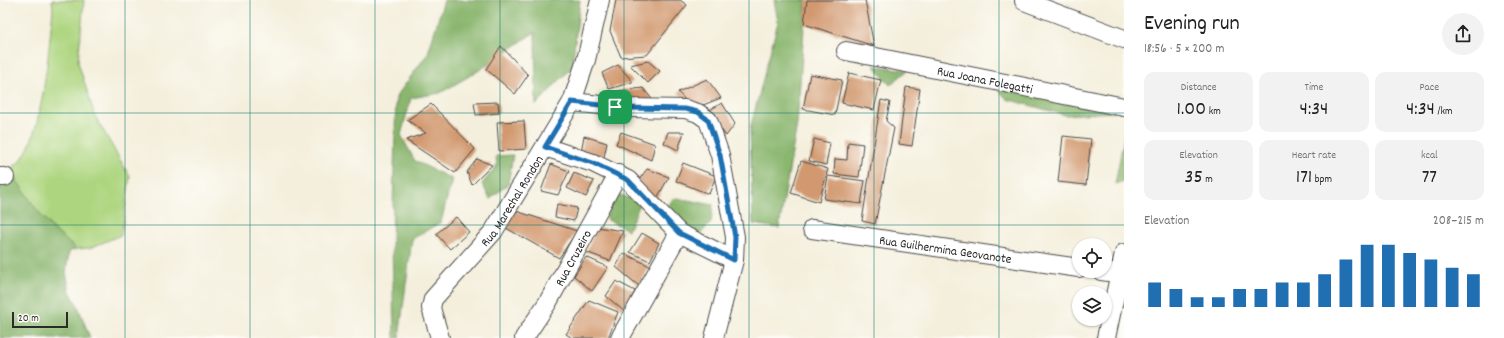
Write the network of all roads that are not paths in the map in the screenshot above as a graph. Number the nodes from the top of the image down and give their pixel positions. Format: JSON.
{"nodes":[{"id":1,"x":600,"y":0,"type":"edge"},
{"id":2,"x":1024,"y":1,"type":"edge"},
{"id":3,"x":1124,"y":39,"type":"edge"},
{"id":4,"x":846,"y":51,"type":"dead end"},
{"id":5,"x":572,"y":102,"type":"junction"},
{"id":6,"x":1124,"y":106,"type":"edge"},
{"id":7,"x":545,"y":147,"type":"junction"},
{"id":8,"x":618,"y":174,"type":"junction"},
{"id":9,"x":812,"y":229,"type":"dead end"},
{"id":10,"x":679,"y":233,"type":"junction"},
{"id":11,"x":1124,"y":254,"type":"edge"},
{"id":12,"x":734,"y":260,"type":"junction"},
{"id":13,"x":1072,"y":267,"type":"edge"},
{"id":14,"x":1115,"y":273,"type":"edge"},
{"id":15,"x":440,"y":338,"type":"edge"},
{"id":16,"x":524,"y":338,"type":"edge"},
{"id":17,"x":620,"y":338,"type":"edge"},
{"id":18,"x":714,"y":338,"type":"edge"},
{"id":19,"x":1106,"y":338,"type":"edge"}],
"edges":[{"from":1,"to":5,"type":"street","name":"Rua Marechal Rondon"},
{"from":2,"to":3,"type":"street"},
{"from":4,"to":6,"type":"street","name":"Rua Joana Folegatti"},
{"from":5,"to":7,"type":"street","name":"Rua Marechal Rondon"},
{"from":5,"to":12,"type":"street"},
{"from":7,"to":8,"type":"street"},
{"from":7,"to":15,"type":"street","name":"Rua Marechal Rondon"},
{"from":8,"to":10,"type":"street"},
{"from":8,"to":16,"type":"street","name":"Rua Cruzeiro"},
{"from":9,"to":13,"type":"street","name":"Rua Guilhermina Geovanote"},
{"from":10,"to":12,"type":"street"},
{"from":10,"to":17,"type":"street"},
{"from":11,"to":14,"type":"street"},
{"from":12,"to":18,"type":"street"},
{"from":14,"to":19,"type":"street"}]}
